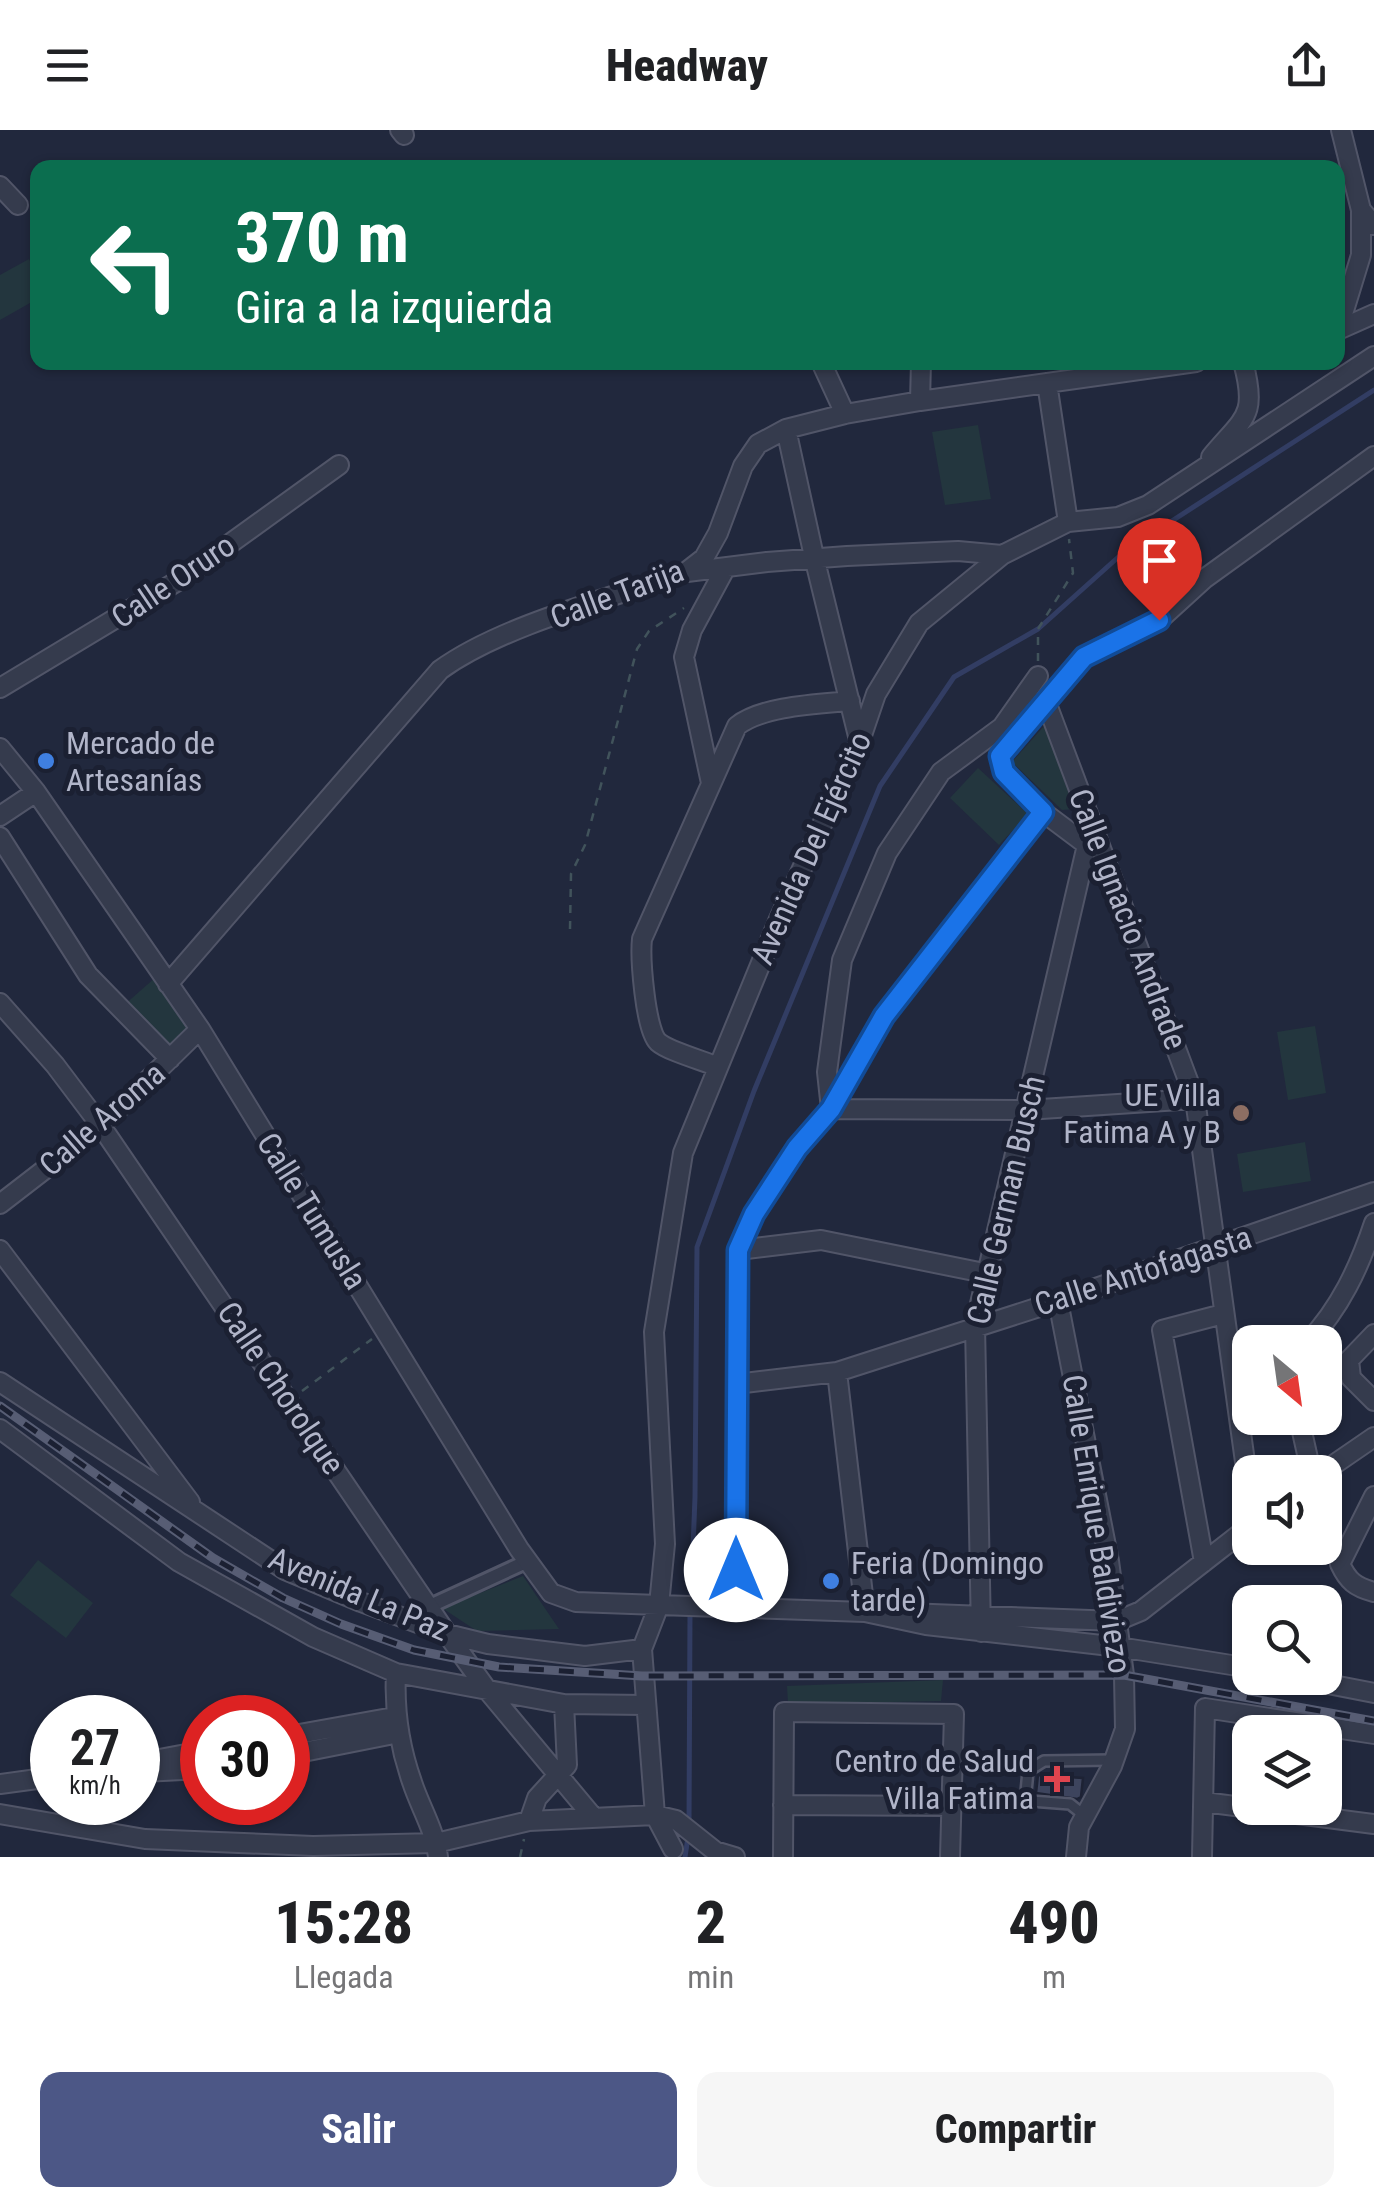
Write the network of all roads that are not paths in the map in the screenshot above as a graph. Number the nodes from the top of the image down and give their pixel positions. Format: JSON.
{"nodes":[{"id":1,"x":1341,"y":130,"type":"edge"},
{"id":2,"x":0,"y":186,"type":"edge"},
{"id":3,"x":18,"y":205,"type":"dead end"},
{"id":4,"x":1362,"y":210,"type":"junction"},
{"id":5,"x":1374,"y":226,"type":"edge"},
{"id":6,"x":1345,"y":308,"type":"edge"},
{"id":7,"x":1374,"y":314,"type":"edge"},
{"id":8,"x":1345,"y":327,"type":"edge"},
{"id":9,"x":1374,"y":356,"type":"edge"},
{"id":10,"x":825,"y":370,"type":"edge"},
{"id":11,"x":921,"y":370,"type":"edge"},
{"id":12,"x":1105,"y":370,"type":"edge"},
{"id":13,"x":1246,"y":370,"type":"edge"},
{"id":14,"x":1047,"y":384,"type":"junction"},
{"id":15,"x":920,"y":402,"type":"junction"},
{"id":16,"x":844,"y":414,"type":"junction"},
{"id":17,"x":786,"y":429,"type":"junction"},
{"id":18,"x":1374,"y":456,"type":"edge"},
{"id":19,"x":338,"y":465,"type":"dead end"},
{"id":20,"x":1198,"y":473,"type":"junction"},
{"id":21,"x":1068,"y":522,"type":"junction"},
{"id":22,"x":1002,"y":555,"type":"junction"},
{"id":23,"x":815,"y":561,"type":"junction"},
{"id":24,"x":726,"y":567,"type":"junction"},
{"id":25,"x":686,"y":572,"type":"junction"},
{"id":26,"x":1038,"y":676,"type":"road end"},
{"id":27,"x":0,"y":688,"type":"edge"},
{"id":28,"x":1046,"y":700,"type":"junction"},
{"id":29,"x":850,"y":701,"type":"junction"},
{"id":30,"x":745,"y":720,"type":"junction"},
{"id":31,"x":700,"y":729,"type":"junction"},
{"id":32,"x":860,"y":741,"type":"junction"},
{"id":33,"x":0,"y":748,"type":"edge"},
{"id":34,"x":712,"y":784,"type":"junction"},
{"id":35,"x":36,"y":792,"type":"junction"},
{"id":36,"x":1043,"y":812,"type":"junction"},
{"id":37,"x":0,"y":816,"type":"edge"},
{"id":38,"x":0,"y":838,"type":"edge"},
{"id":39,"x":1093,"y":843,"type":"junction"},
{"id":40,"x":168,"y":984,"type":"junction"},
{"id":41,"x":0,"y":1002,"type":"edge"},
{"id":42,"x":200,"y":1029,"type":"junction"},
{"id":43,"x":170,"y":1059,"type":"junction"},
{"id":44,"x":718,"y":1067,"type":"junction"},
{"id":45,"x":1195,"y":1099,"type":"junction"},
{"id":46,"x":831,"y":1109,"type":"junction"},
{"id":47,"x":1026,"y":1110,"type":"junction"},
{"id":48,"x":101,"y":1126,"type":"junction"},
{"id":49,"x":1374,"y":1192,"type":"edge"},
{"id":50,"x":0,"y":1204,"type":"edge"},
{"id":51,"x":1374,"y":1223,"type":"edge"},
{"id":52,"x":1215,"y":1248,"type":"junction"},
{"id":53,"x":0,"y":1250,"type":"edge"},
{"id":54,"x":738,"y":1250,"type":"junction"},
{"id":55,"x":989,"y":1274,"type":"junction"},
{"id":56,"x":1058,"y":1301,"type":"junction"},
{"id":57,"x":1223,"y":1314,"type":"junction"},
{"id":58,"x":975,"y":1325,"type":"junction"},
{"id":59,"x":1321,"y":1325,"type":"edge"},
{"id":60,"x":1374,"y":1334,"type":"edge"},
{"id":61,"x":838,"y":1372,"type":"junction"},
{"id":62,"x":0,"y":1382,"type":"edge"},
{"id":63,"x":736,"y":1384,"type":"junction"},
{"id":64,"x":1374,"y":1401,"type":"edge"},
{"id":65,"x":0,"y":1429,"type":"edge"},
{"id":66,"x":1374,"y":1436,"type":"edge"},
{"id":67,"x":1244,"y":1455,"type":"edge"},
{"id":68,"x":1342,"y":1459,"type":"edge"},
{"id":69,"x":1374,"y":1496,"type":"edge"},
{"id":70,"x":199,"y":1514,"type":"junction"},
{"id":71,"x":1232,"y":1540,"type":"edge"},
{"id":72,"x":528,"y":1561,"type":"junction"},
{"id":73,"x":1204,"y":1562,"type":"junction"},
{"id":74,"x":1374,"y":1592,"type":"edge"},
{"id":75,"x":668,"y":1605,"type":"junction"},
{"id":76,"x":428,"y":1607,"type":"junction"},
{"id":77,"x":736,"y":1607,"type":"junction"},
{"id":78,"x":865,"y":1612,"type":"junction"},
{"id":79,"x":1117,"y":1622,"type":"junction"},
{"id":80,"x":981,"y":1623,"type":"junction"},
{"id":81,"x":446,"y":1634,"type":"junction"},
{"id":82,"x":1119,"y":1647,"type":"junction"},
{"id":83,"x":642,"y":1650,"type":"junction"},
{"id":84,"x":1232,"y":1665,"type":"edge"},
{"id":85,"x":396,"y":1673,"type":"junction"},
{"id":86,"x":1342,"y":1686,"type":"edge"},
{"id":87,"x":488,"y":1691,"type":"junction"},
{"id":88,"x":1374,"y":1692,"type":"edge"},
{"id":89,"x":564,"y":1704,"type":"junction"},
{"id":90,"x":645,"y":1705,"type":"junction"},
{"id":91,"x":396,"y":1725,"type":"junction"},
{"id":92,"x":310,"y":1734,"type":"edge"},
{"id":93,"x":1374,"y":1734,"type":"edge"},
{"id":94,"x":310,"y":1749,"type":"edge"},
{"id":95,"x":1115,"y":1760,"type":"junction"},
{"id":96,"x":559,"y":1776,"type":"junction"},
{"id":97,"x":30,"y":1781,"type":"edge"},
{"id":98,"x":0,"y":1784,"type":"edge"},
{"id":99,"x":1204,"y":1802,"type":"junction"},
{"id":100,"x":782,"y":1805,"type":"junction"},
{"id":101,"x":951,"y":1806,"type":"junction"},
{"id":102,"x":0,"y":1814,"type":"edge"},
{"id":103,"x":655,"y":1815,"type":"junction"},
{"id":104,"x":1085,"y":1816,"type":"junction"},
{"id":105,"x":594,"y":1818,"type":"junction"},
{"id":106,"x":529,"y":1821,"type":"junction"},
{"id":107,"x":1374,"y":1824,"type":"edge"},
{"id":108,"x":673,"y":1848,"type":"dead end"},
{"id":109,"x":437,"y":1850,"type":"edge"},
{"id":110,"x":735,"y":1857,"type":"edge"},
{"id":111,"x":783,"y":1857,"type":"edge"},
{"id":112,"x":950,"y":1857,"type":"edge"},
{"id":113,"x":1076,"y":1857,"type":"edge"},
{"id":114,"x":1202,"y":1857,"type":"edge"}],
"edges":[{"from":1,"to":4,"type":"street"},
{"from":2,"to":3,"type":"street"},
{"from":4,"to":5,"type":"street"},
{"from":4,"to":6,"type":"street"},
{"from":7,"to":8,"type":"street"},
{"from":9,"to":20,"type":"street","name":"Avenida Del Ejército"},
{"from":10,"to":16,"type":"street"},
{"from":11,"to":15,"type":"street"},
{"from":12,"to":14,"type":"street","name":"Calle Tarija"},
{"from":13,"to":20,"type":"street"},
{"from":14,"to":15,"type":"street","name":"Calle Tarija"},
{"from":14,"to":21,"type":"street"},
{"from":15,"to":16,"type":"street","name":"Calle Tarija"},
{"from":16,"to":17,"type":"street","name":"Calle Tarija"},
{"from":17,"to":23,"type":"street"},
{"from":17,"to":25,"type":"street","name":"Calle Tarija"},
{"from":18,"to":28,"type":"street"},
{"from":19,"to":27,"type":"street","name":"Calle Oruro"},
{"from":20,"to":21,"type":"street","name":"Avenida Del Ejército"},
{"from":21,"to":22,"type":"street","name":"Avenida Del Ejército"},
{"from":22,"to":23,"type":"street"},
{"from":22,"to":32,"type":"street","name":"Avenida Del Ejército"},
{"from":23,"to":24,"type":"street"},
{"from":23,"to":29,"type":"street"},
{"from":24,"to":25,"type":"street"},
{"from":24,"to":31,"type":"street"},
{"from":25,"to":40,"type":"street","name":"Calle Tarija"},
{"from":26,"to":46,"type":"street"},
{"from":28,"to":36,"type":"street"},
{"from":28,"to":39,"type":"street","name":"Calle Ignacio Andrade"},
{"from":29,"to":30,"type":"street"},
{"from":29,"to":32,"type":"street"},
{"from":30,"to":31,"type":"street"},
{"from":30,"to":34,"type":"street"},
{"from":31,"to":34,"type":"street"},
{"from":32,"to":44,"type":"street","name":"Avenida Del Ejército"},
{"from":33,"to":35,"type":"street","name":"Calle Tumusla"},
{"from":34,"to":44,"type":"street"},
{"from":35,"to":37,"type":"street"},
{"from":35,"to":40,"type":"street","name":"Calle Tumusla"},
{"from":36,"to":39,"type":"street"},
{"from":36,"to":46,"type":"street"},
{"from":38,"to":43,"type":"street"},
{"from":39,"to":45,"type":"street","name":"Calle Ignacio Andrade"},
{"from":39,"to":47,"type":"street","name":"Calle German Busch"},
{"from":40,"to":42,"type":"street","name":"Calle Tumusla"},
{"from":41,"to":48,"type":"street","name":"Calle Chorolque"},
{"from":42,"to":43,"type":"street","name":"Calle Aroma"},
{"from":42,"to":72,"type":"street","name":"Calle Tumusla"},
{"from":43,"to":48,"type":"street","name":"Calle Aroma"},
{"from":44,"to":75,"type":"street","name":"Avenida Del Ejército"},
{"from":45,"to":47,"type":"street"},
{"from":45,"to":52,"type":"street","name":"Calle Ignacio Andrade"},
{"from":46,"to":47,"type":"street"},
{"from":46,"to":54,"type":"street"},
{"from":47,"to":55,"type":"street","name":"Calle German Busch"},
{"from":48,"to":50,"type":"street","name":"Calle Aroma"},
{"from":48,"to":76,"type":"street","name":"Calle Chorolque"},
{"from":49,"to":52,"type":"street","name":"Calle Antofagasta"},
{"from":51,"to":59,"type":"street"},
{"from":52,"to":56,"type":"street","name":"Calle Antofagasta"},
{"from":52,"to":57,"type":"street","name":"Calle Ignacio Andrade"},
{"from":53,"to":70,"type":"street"},
{"from":54,"to":55,"type":"street"},
{"from":54,"to":63,"type":"street"},
{"from":55,"to":58,"type":"street","name":"Calle German Busch"},
{"from":56,"to":58,"type":"street","name":"Calle Antofagasta"},
{"from":56,"to":79,"type":"street","name":"Calle Enrique Baldiviezo"},
{"from":57,"to":67,"type":"street","name":"Calle Ignacio Andrade"},
{"from":57,"to":73,"type":"street"},
{"from":58,"to":61,"type":"street","name":"Calle Antofagasta"},
{"from":58,"to":80,"type":"street","name":"Calle German Busch"},
{"from":60,"to":64,"type":"street"},
{"from":61,"to":63,"type":"street","name":"Calle Antofagasta"},
{"from":61,"to":78,"type":"street"},
{"from":62,"to":70,"type":"street","name":"Avenida La Paz"},
{"from":63,"to":77,"type":"street"},
{"from":65,"to":85,"type":"street","name":"Avenida La Paz"},
{"from":66,"to":68,"type":"street"},
{"from":69,"to":74,"type":"street"},
{"from":70,"to":81,"type":"street","name":"Avenida La Paz"},
{"from":71,"to":73,"type":"street"},
{"from":72,"to":75,"type":"street","name":"Calle Tumusla"},
{"from":72,"to":76,"type":"street"},
{"from":73,"to":79,"type":"street"},
{"from":75,"to":77,"type":"street","name":"Calle Tumusla"},
{"from":75,"to":83,"type":"street"},
{"from":76,"to":81,"type":"street","name":"Calle Chorolque"},
{"from":77,"to":78,"type":"street","name":"Calle Tumusla"},
{"from":78,"to":80,"type":"street","name":"Calle Tumusla"},
{"from":79,"to":80,"type":"street"},
{"from":79,"to":82,"type":"street","name":"Calle Enrique Baldiviezo"},
{"from":80,"to":82,"type":"street"},
{"from":81,"to":83,"type":"street","name":"Avenida La Paz"},
{"from":81,"to":87,"type":"street","name":"Calle Chorolque"},
{"from":82,"to":84,"type":"street"},
{"from":82,"to":95,"type":"street","name":"Calle Enrique Baldiviezo"},
{"from":83,"to":90,"type":"street"},
{"from":85,"to":87,"type":"street","name":"Avenida La Paz"},
{"from":85,"to":91,"type":"street"},
{"from":86,"to":88,"type":"street"},
{"from":87,"to":89,"type":"street","name":"Avenida La Paz"},
{"from":87,"to":96,"type":"street","name":"Calle Chorolque"},
{"from":89,"to":90,"type":"street","name":"Avenida La Paz"},
{"from":89,"to":96,"type":"street"},
{"from":90,"to":103,"type":"street"},
{"from":91,"to":92,"type":"street"},
{"from":91,"to":94,"type":"street"},
{"from":91,"to":109,"type":"street"},
{"from":93,"to":99,"type":"street"},
{"from":95,"to":104,"type":"street","name":"Calle Enrique Baldiviezo"},
{"from":95,"to":104,"type":"lane"},
{"from":96,"to":105,"type":"street","name":"Calle Chorolque"},
{"from":96,"to":106,"type":"street"},
{"from":97,"to":98,"type":"street"},
{"from":99,"to":107,"type":"street"},
{"from":99,"to":114,"type":"street"},
{"from":100,"to":101,"type":"street"},
{"from":100,"to":101,"type":"street"},
{"from":100,"to":111,"type":"street"},
{"from":101,"to":112,"type":"street"},
{"from":102,"to":109,"type":"street"},
{"from":103,"to":105,"type":"street"},
{"from":103,"to":108,"type":"street"},
{"from":103,"to":110,"type":"street"},
{"from":104,"to":113,"type":"street","name":"Calle Enrique Baldiviezo"},
{"from":105,"to":106,"type":"street"},
{"from":106,"to":109,"type":"street"}]}
